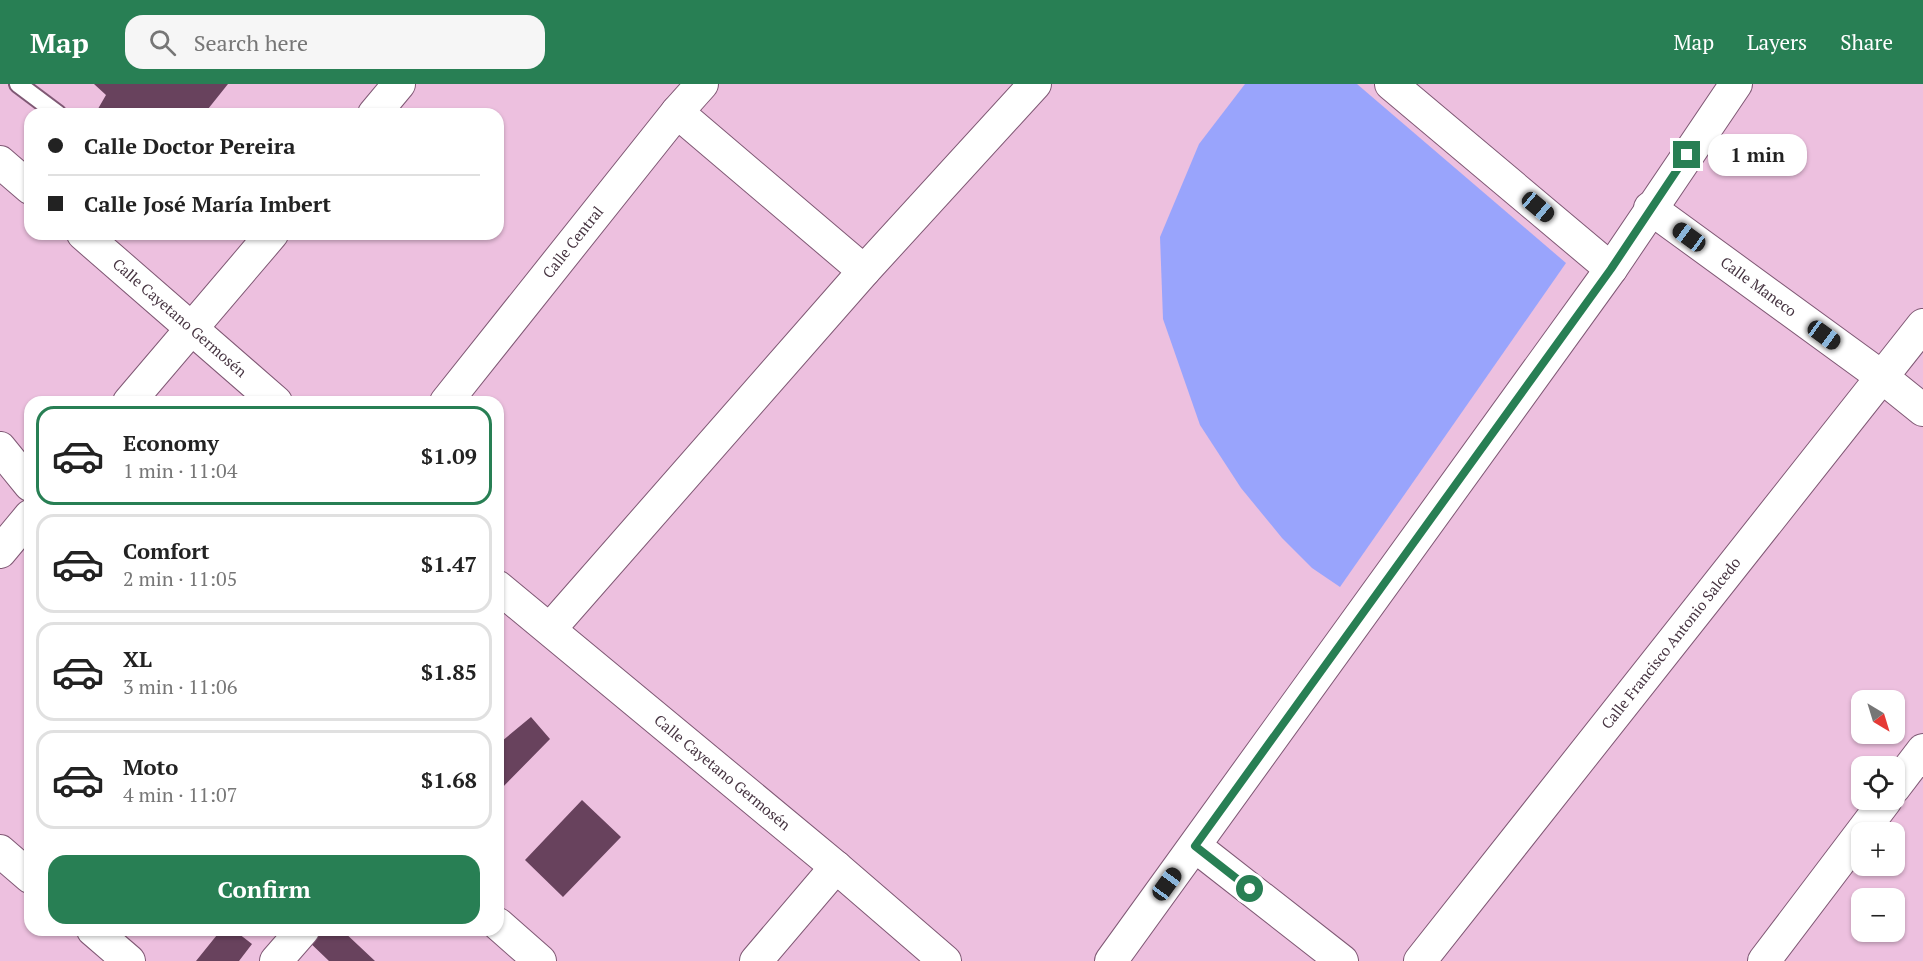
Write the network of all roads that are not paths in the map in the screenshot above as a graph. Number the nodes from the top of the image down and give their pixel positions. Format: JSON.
{"nodes":[{"id":1,"x":18,"y":84,"type":"edge"},
{"id":2,"x":399,"y":84,"type":"edge"},
{"id":3,"x":1035,"y":84,"type":"edge"},
{"id":4,"x":1391,"y":84,"type":"edge"},
{"id":5,"x":1736,"y":84,"type":"edge"},
{"id":6,"x":699,"y":85,"type":"edge"},
{"id":7,"x":50,"y":108,"type":"edge"},
{"id":8,"x":379,"y":108,"type":"edge"},
{"id":9,"x":677,"y":112,"type":"junction"},
{"id":10,"x":0,"y":162,"type":"edge"},
{"id":11,"x":24,"y":183,"type":"edge"},
{"id":12,"x":1650,"y":208,"type":"junction"},
{"id":13,"x":92,"y":240,"type":"edge"},
{"id":14,"x":267,"y":240,"type":"edge"},
{"id":15,"x":1611,"y":269,"type":"junction"},
{"id":16,"x":864,"y":271,"type":"junction"},
{"id":17,"x":1923,"y":325,"type":"edge"},
{"id":18,"x":192,"y":328,"type":"junction"},
{"id":19,"x":1882,"y":377,"type":"junction"},
{"id":20,"x":134,"y":396,"type":"edge"},
{"id":21,"x":269,"y":396,"type":"edge"},
{"id":22,"x":451,"y":396,"type":"edge"},
{"id":23,"x":1923,"y":410,"type":"edge"},
{"id":24,"x":0,"y":448,"type":"edge"},
{"id":25,"x":24,"y":478,"type":"edge"},
{"id":26,"x":24,"y":525,"type":"edge"},
{"id":27,"x":10,"y":546,"type":"edge"},
{"id":28,"x":504,"y":592,"type":"edge"},
{"id":29,"x":550,"y":629,"type":"junction"},
{"id":30,"x":1923,"y":750,"type":"edge"},
{"id":31,"x":1905,"y":774,"type":"edge"},
{"id":32,"x":1878,"y":810,"type":"edge"},
{"id":33,"x":1195,"y":846,"type":"junction"},
{"id":34,"x":0,"y":851,"type":"edge"},
{"id":35,"x":836,"y":867,"type":"junction"},
{"id":36,"x":24,"y":871,"type":"edge"},
{"id":37,"x":504,"y":929,"type":"edge"},
{"id":38,"x":100,"y":936,"type":"edge"},
{"id":39,"x":298,"y":936,"type":"edge"},
{"id":40,"x":129,"y":961,"type":"edge"},
{"id":41,"x":276,"y":961,"type":"edge"},
{"id":42,"x":540,"y":961,"type":"edge"},
{"id":43,"x":756,"y":961,"type":"edge"},
{"id":44,"x":945,"y":961,"type":"edge"},
{"id":45,"x":1111,"y":961,"type":"edge"},
{"id":46,"x":1342,"y":961,"type":"edge"},
{"id":47,"x":1420,"y":961,"type":"edge"},
{"id":48,"x":1764,"y":961,"type":"edge"}],
"edges":[{"from":1,"to":7,"type":"lane"},
{"from":2,"to":8,"type":"street"},
{"from":3,"to":16,"type":"street"},
{"from":4,"to":15,"type":"street"},
{"from":5,"to":12,"type":"street"},
{"from":6,"to":9,"type":"street","name":"Calle Central"},
{"from":9,"to":16,"type":"street"},
{"from":9,"to":22,"type":"street","name":"Calle Central"},
{"from":10,"to":11,"type":"street"},
{"from":12,"to":15,"type":"street"},
{"from":12,"to":19,"type":"street","name":"Calle Maneco"},
{"from":13,"to":18,"type":"street","name":"Calle Cayetano Germosén"},
{"from":14,"to":18,"type":"street"},
{"from":15,"to":33,"type":"street"},
{"from":16,"to":29,"type":"street"},
{"from":17,"to":19,"type":"street","name":"Calle Francisco Antonio Salcedo"},
{"from":18,"to":20,"type":"street"},
{"from":18,"to":21,"type":"street","name":"Calle Cayetano Germosén"},
{"from":19,"to":23,"type":"street","name":"Calle Maneco"},
{"from":19,"to":47,"type":"street","name":"Calle Francisco Antonio Salcedo"},
{"from":24,"to":25,"type":"street"},
{"from":26,"to":27,"type":"street"},
{"from":28,"to":29,"type":"street","name":"Calle Cayetano Germosén"},
{"from":29,"to":35,"type":"street","name":"Calle Cayetano Germosén"},
{"from":30,"to":31,"type":"street"},
{"from":32,"to":48,"type":"street"},
{"from":33,"to":45,"type":"street"},
{"from":33,"to":46,"type":"street"},
{"from":34,"to":36,"type":"street"},
{"from":35,"to":43,"type":"street"},
{"from":35,"to":44,"type":"street","name":"Calle Cayetano Germosén"},
{"from":37,"to":42,"type":"street"},
{"from":38,"to":40,"type":"street"},
{"from":39,"to":41,"type":"street"}]}
